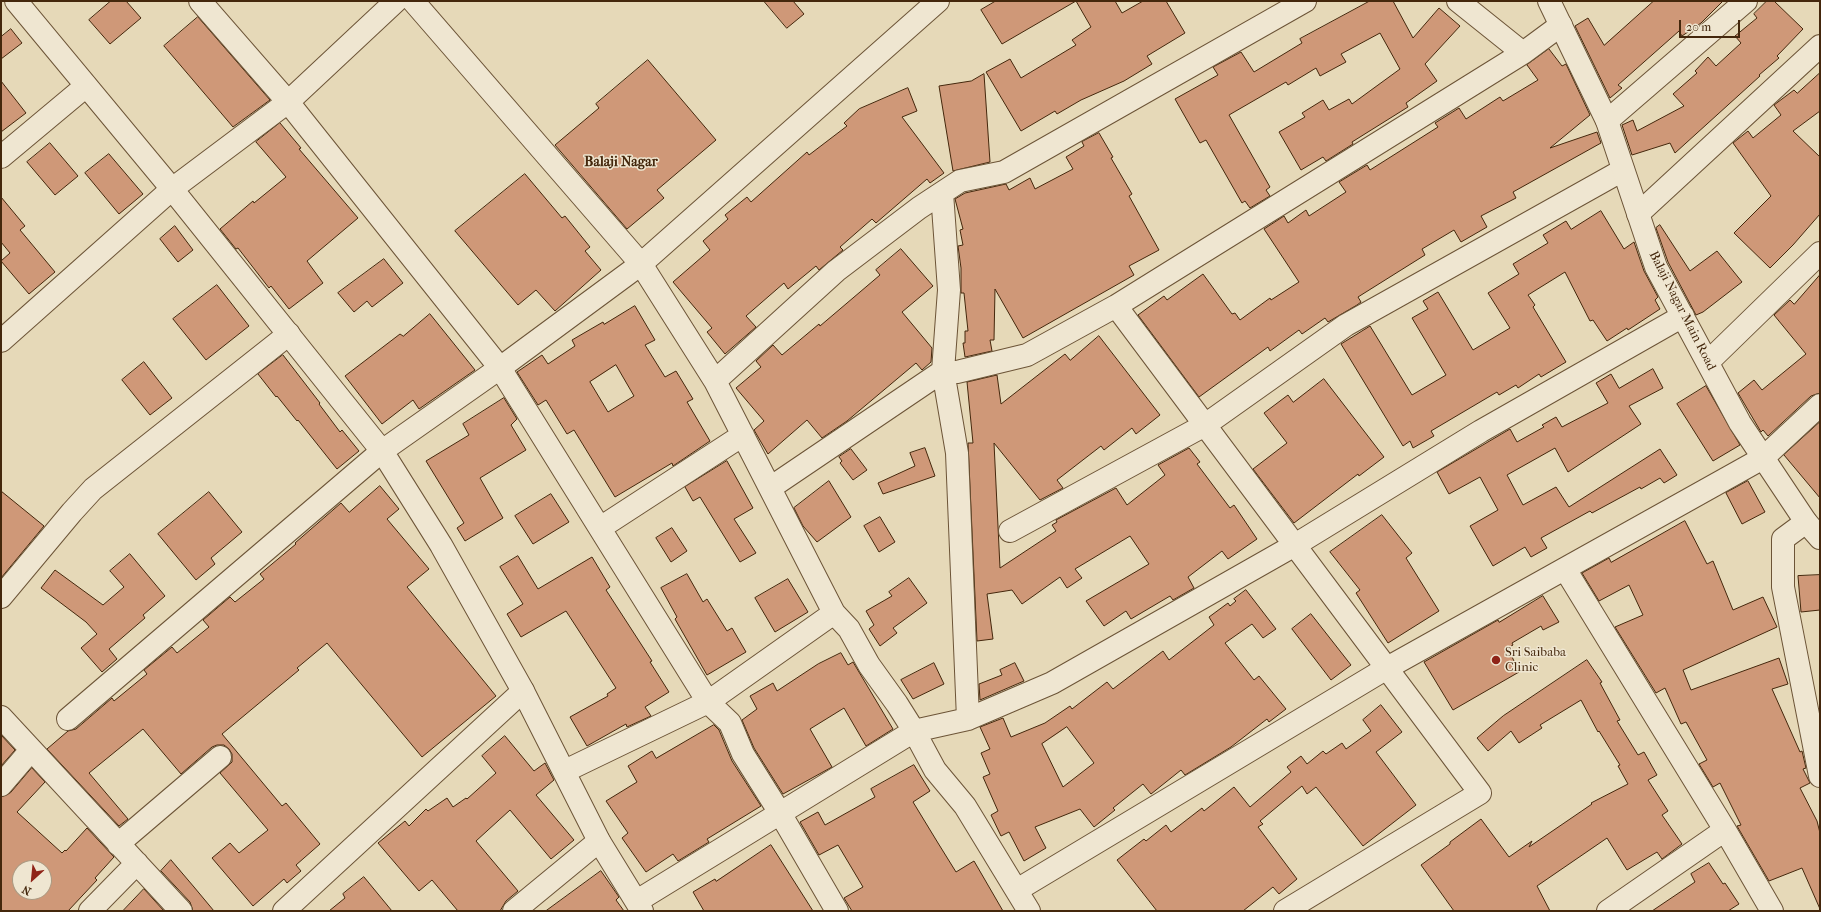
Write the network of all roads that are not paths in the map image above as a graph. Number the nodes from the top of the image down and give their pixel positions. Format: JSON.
{"nodes":[{"id":1,"x":16,"y":1,"type":"edge"},
{"id":2,"x":200,"y":1,"type":"edge"},
{"id":3,"x":396,"y":1,"type":"edge"},
{"id":4,"x":413,"y":1,"type":"edge"},
{"id":5,"x":938,"y":1,"type":"edge"},
{"id":6,"x":1305,"y":1,"type":"edge"},
{"id":7,"x":1458,"y":1,"type":"edge"},
{"id":8,"x":1548,"y":1,"type":"edge"},
{"id":9,"x":1746,"y":1,"type":"edge"},
{"id":10,"x":1561,"y":25,"type":"junction"},
{"id":11,"x":1820,"y":46,"type":"edge"},
{"id":12,"x":1523,"y":53,"type":"junction"},
{"id":13,"x":86,"y":86,"type":"junction"},
{"id":14,"x":288,"y":102,"type":"junction"},
{"id":15,"x":1607,"y":121,"type":"junction"},
{"id":16,"x":1,"y":157,"type":"edge"},
{"id":17,"x":1623,"y":170,"type":"junction"},
{"id":18,"x":172,"y":189,"type":"junction"},
{"id":19,"x":942,"y":193,"type":"junction"},
{"id":20,"x":1638,"y":214,"type":"junction"},
{"id":21,"x":1820,"y":253,"type":"edge"},
{"id":22,"x":641,"y":264,"type":"junction"},
{"id":23,"x":1116,"y":306,"type":"junction"},
{"id":24,"x":1683,"y":316,"type":"junction"},
{"id":25,"x":289,"y":334,"type":"junction"},
{"id":26,"x":1,"y":342,"type":"edge"},
{"id":27,"x":1708,"y":362,"type":"junction"},
{"id":28,"x":500,"y":368,"type":"junction"},
{"id":29,"x":943,"y":371,"type":"junction"},
{"id":30,"x":715,"y":381,"type":"junction"},
{"id":31,"x":1820,"y":405,"type":"edge"},
{"id":32,"x":1205,"y":425,"type":"junction"},
{"id":33,"x":743,"y":435,"type":"junction"},
{"id":34,"x":382,"y":451,"type":"junction"},
{"id":35,"x":1763,"y":458,"type":"junction"},
{"id":36,"x":770,"y":488,"type":"junction"},
{"id":37,"x":1806,"y":522,"type":"junction"},
{"id":38,"x":600,"y":528,"type":"junction"},
{"id":39,"x":1010,"y":531,"type":"dead end"},
{"id":40,"x":1820,"y":538,"type":"edge"},
{"id":41,"x":1295,"y":545,"type":"junction"},
{"id":42,"x":1564,"y":569,"type":"junction"},
{"id":43,"x":1,"y":597,"type":"edge"},
{"id":44,"x":834,"y":613,"type":"junction"},
{"id":45,"x":1387,"y":668,"type":"junction"},
{"id":46,"x":523,"y":691,"type":"junction"},
{"id":47,"x":708,"y":702,"type":"junction"},
{"id":48,"x":1,"y":717,"type":"edge"},
{"id":49,"x":68,"y":719,"type":"dead end"},
{"id":50,"x":968,"y":719,"type":"junction"},
{"id":51,"x":914,"y":731,"type":"junction"},
{"id":52,"x":31,"y":750,"type":"junction"},
{"id":53,"x":220,"y":757,"type":"dead end"},
{"id":54,"x":565,"y":771,"type":"junction"},
{"id":55,"x":1820,"y":776,"type":"edge"},
{"id":56,"x":1,"y":785,"type":"edge"},
{"id":57,"x":780,"y":813,"type":"junction"},
{"id":58,"x":1724,"y":830,"type":"junction"},
{"id":59,"x":599,"y":841,"type":"junction"},
{"id":60,"x":118,"y":844,"type":"junction"},
{"id":61,"x":137,"y":863,"type":"junction"},
{"id":62,"x":1017,"y":890,"type":"junction"},
{"id":63,"x":640,"y":906,"type":"edge"},
{"id":64,"x":90,"y":911,"type":"edge"},
{"id":65,"x":181,"y":911,"type":"edge"},
{"id":66,"x":284,"y":911,"type":"edge"},
{"id":67,"x":514,"y":911,"type":"edge"},
{"id":68,"x":838,"y":911,"type":"edge"},
{"id":69,"x":1029,"y":911,"type":"edge"},
{"id":70,"x":1285,"y":911,"type":"edge"},
{"id":71,"x":1608,"y":911,"type":"edge"},
{"id":72,"x":1772,"y":911,"type":"edge"}],
"edges":[{"from":1,"to":13,"type":"street"},
{"from":2,"to":14,"type":"street"},
{"from":3,"to":14,"type":"street"},
{"from":4,"to":22,"type":"street"},
{"from":5,"to":22,"type":"street"},
{"from":6,"to":19,"type":"street"},
{"from":7,"to":12,"type":"street"},
{"from":8,"to":10,"type":"street","name":"Balaji Nagar Main Road"},
{"from":9,"to":15,"type":"street"},
{"from":10,"to":12,"type":"street"},
{"from":10,"to":15,"type":"street","name":"Balaji Nagar Main Road"},
{"from":11,"to":20,"type":"street"},
{"from":12,"to":23,"type":"street"},
{"from":13,"to":16,"type":"street"},
{"from":13,"to":18,"type":"street"},
{"from":14,"to":18,"type":"street"},
{"from":14,"to":28,"type":"street"},
{"from":15,"to":17,"type":"street","name":"Balaji Nagar Main Road"},
{"from":17,"to":20,"type":"street","name":"Balaji Nagar Main Road"},
{"from":17,"to":32,"type":"street"},
{"from":18,"to":25,"type":"street"},
{"from":18,"to":26,"type":"street"},
{"from":19,"to":29,"type":"street"},
{"from":19,"to":30,"type":"street"},
{"from":20,"to":24,"type":"street","name":"Balaji Nagar Main Road"},
{"from":21,"to":27,"type":"street"},
{"from":22,"to":28,"type":"street"},
{"from":22,"to":30,"type":"street"},
{"from":23,"to":29,"type":"street"},
{"from":23,"to":32,"type":"street"},
{"from":24,"to":27,"type":"street","name":"Balaji Nagar Main Road"},
{"from":24,"to":41,"type":"street"},
{"from":25,"to":34,"type":"street"},
{"from":25,"to":43,"type":"street"},
{"from":27,"to":35,"type":"street","name":"Balaji Nagar Main Road"},
{"from":28,"to":34,"type":"street"},
{"from":28,"to":38,"type":"street"},
{"from":29,"to":36,"type":"street"},
{"from":29,"to":50,"type":"street"},
{"from":30,"to":33,"type":"street"},
{"from":31,"to":35,"type":"street"},
{"from":32,"to":39,"type":"street"},
{"from":32,"to":41,"type":"street"},
{"from":33,"to":36,"type":"street"},
{"from":33,"to":38,"type":"street"},
{"from":34,"to":46,"type":"street"},
{"from":34,"to":49,"type":"street"},
{"from":35,"to":37,"type":"street","name":"Balaji Nagar Main Road"},
{"from":35,"to":42,"type":"street"},
{"from":36,"to":44,"type":"street"},
{"from":37,"to":40,"type":"street","name":"Balaji Nagar Main Road"},
{"from":37,"to":55,"type":"street"},
{"from":38,"to":47,"type":"street"},
{"from":41,"to":45,"type":"street"},
{"from":41,"to":50,"type":"street"},
{"from":42,"to":45,"type":"street"},
{"from":42,"to":58,"type":"street"},
{"from":44,"to":47,"type":"street"},
{"from":44,"to":51,"type":"street"},
{"from":45,"to":62,"type":"street"},
{"from":45,"to":70,"type":"street"},
{"from":46,"to":54,"type":"street"},
{"from":46,"to":66,"type":"street"},
{"from":47,"to":54,"type":"street"},
{"from":47,"to":57,"type":"street"},
{"from":48,"to":52,"type":"street"},
{"from":50,"to":51,"type":"street"},
{"from":51,"to":57,"type":"street"},
{"from":51,"to":62,"type":"street"},
{"from":52,"to":56,"type":"street"},
{"from":52,"to":60,"type":"street"},
{"from":53,"to":60,"type":"street"},
{"from":54,"to":59,"type":"street"},
{"from":57,"to":63,"type":"street"},
{"from":57,"to":68,"type":"street"},
{"from":58,"to":71,"type":"street"},
{"from":58,"to":72,"type":"street"},
{"from":59,"to":63,"type":"street"},
{"from":59,"to":67,"type":"street"},
{"from":60,"to":61,"type":"street"},
{"from":61,"to":64,"type":"street"},
{"from":61,"to":65,"type":"street"},
{"from":62,"to":69,"type":"street"}]}
